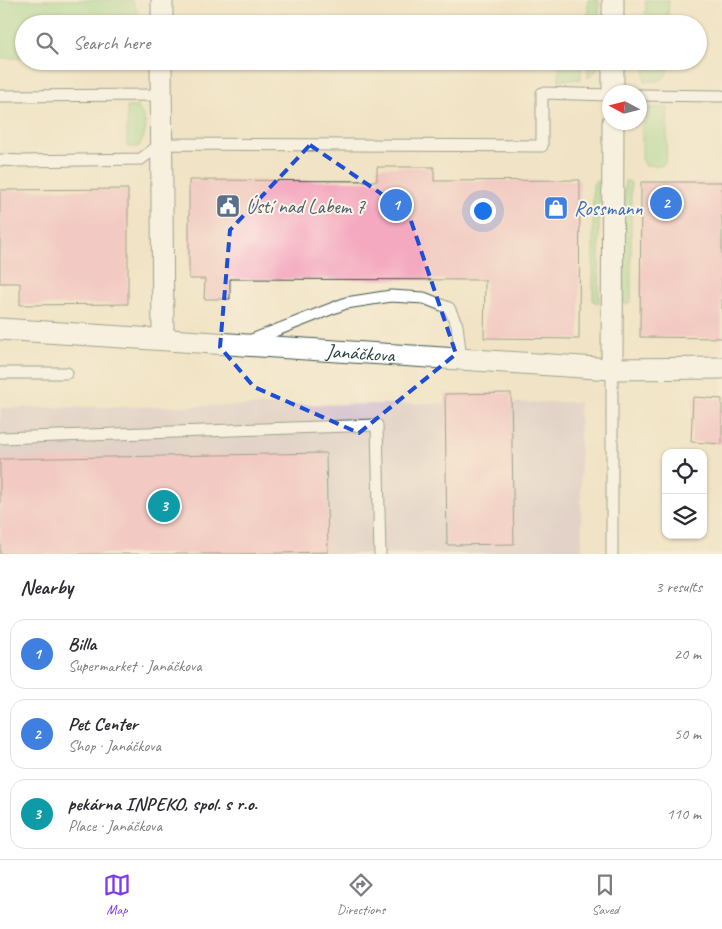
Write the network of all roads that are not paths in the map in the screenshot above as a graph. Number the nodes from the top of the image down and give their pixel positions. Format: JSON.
{"nodes":[{"id":1,"x":162,"y":0,"type":"edge"},
{"id":2,"x":613,"y":0,"type":"edge"},
{"id":3,"x":162,"y":15,"type":"edge"},
{"id":4,"x":613,"y":15,"type":"edge"},
{"id":5,"x":161,"y":70,"type":"edge"},
{"id":6,"x":613,"y":70,"type":"edge"},
{"id":7,"x":613,"y":85,"type":"edge"},
{"id":8,"x":161,"y":95,"type":"junction"},
{"id":9,"x":602,"y":95,"type":"edge"},
{"id":10,"x":647,"y":95,"type":"edge"},
{"id":11,"x":0,"y":96,"type":"edge"},
{"id":12,"x":722,"y":96,"type":"edge"},
{"id":13,"x":613,"y":130,"type":"edge"},
{"id":14,"x":161,"y":144,"type":"junction"},
{"id":15,"x":0,"y":160,"type":"edge"},
{"id":16,"x":0,"y":329,"type":"edge"},
{"id":17,"x":163,"y":339,"type":"junction"},
{"id":18,"x":241,"y":344,"type":"junction"},
{"id":19,"x":461,"y":359,"type":"junction"},
{"id":20,"x":722,"y":368,"type":"edge"},
{"id":21,"x":612,"y":369,"type":"junction"},
{"id":22,"x":67,"y":373,"type":"dead end"},
{"id":23,"x":0,"y":374,"type":"edge"},
{"id":24,"x":0,"y":438,"type":"edge"},
{"id":25,"x":380,"y":554,"type":"edge"},
{"id":26,"x":612,"y":554,"type":"edge"}],
"edges":[{"from":1,"to":3,"type":"street"},
{"from":2,"to":4,"type":"street"},
{"from":5,"to":8,"type":"street"},
{"from":6,"to":7,"type":"street"},
{"from":8,"to":11,"type":"lane"},
{"from":8,"to":14,"type":"street"},
{"from":9,"to":14,"type":"lane"},
{"from":10,"to":12,"type":"lane"},
{"from":13,"to":21,"type":"street"},
{"from":14,"to":15,"type":"lane"},
{"from":14,"to":17,"type":"street"},
{"from":16,"to":17,"type":"street","name":"Janáčkova"},
{"from":17,"to":18,"type":"street","name":"Janáčkova"},
{"from":18,"to":19,"type":"street","name":"Janáčkova"},
{"from":18,"to":19,"type":"lane"},
{"from":19,"to":21,"type":"street","name":"Janáčkova"},
{"from":20,"to":21,"type":"street","name":"Janáčkova"},
{"from":21,"to":26,"type":"lane"},
{"from":22,"to":23,"type":"lane"},
{"from":24,"to":25,"type":"lane"}]}
